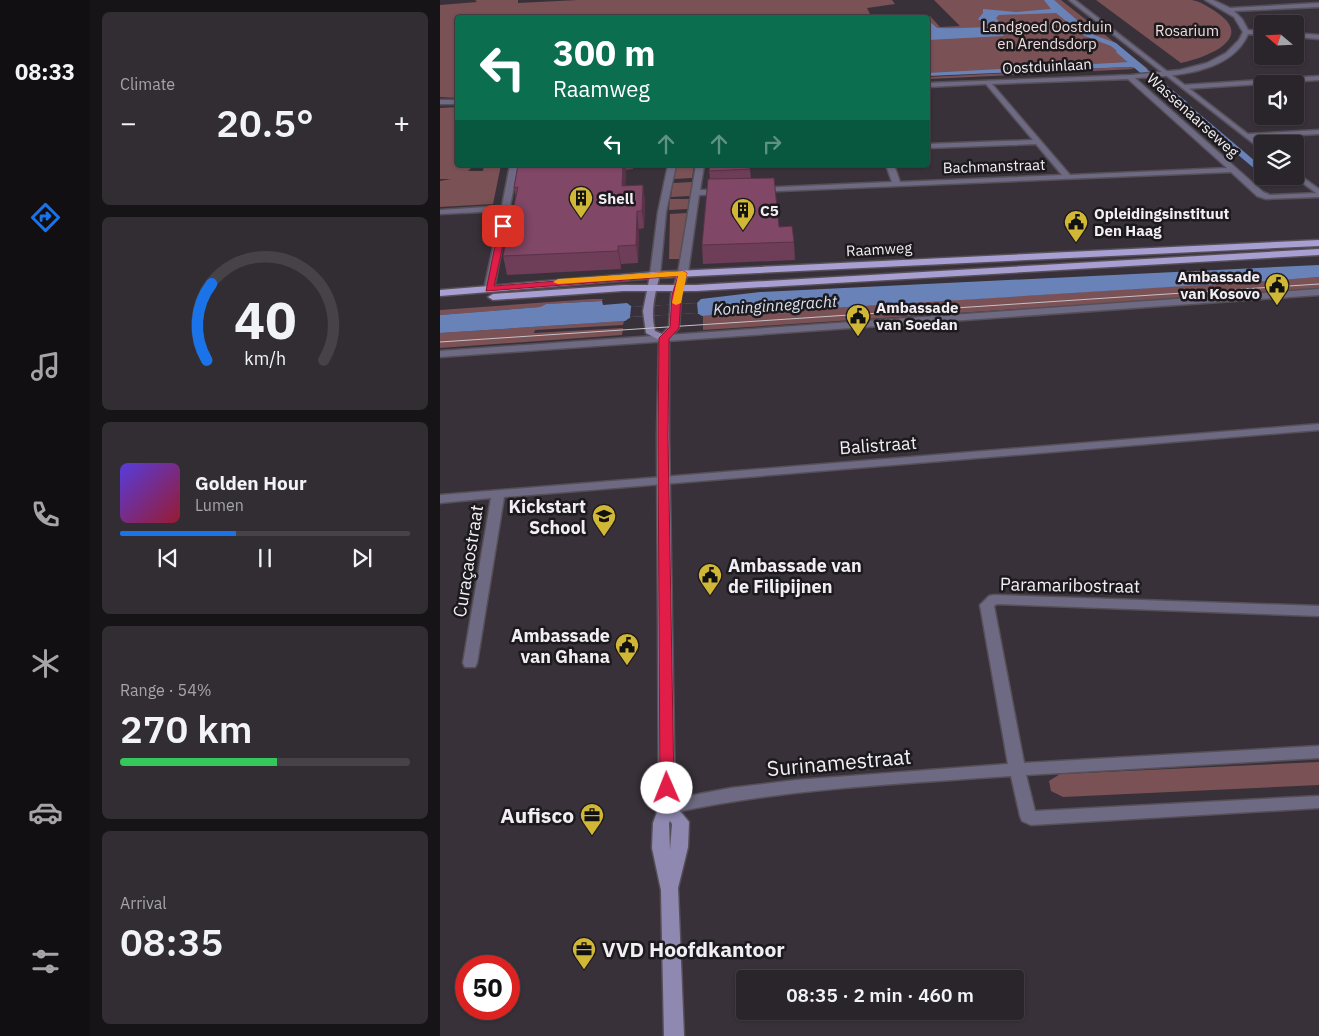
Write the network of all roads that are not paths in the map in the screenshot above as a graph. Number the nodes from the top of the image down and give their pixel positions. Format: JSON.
{"nodes":[{"id":1,"x":1072,"y":0,"type":"edge"},
{"id":2,"x":1082,"y":0,"type":"edge"},
{"id":3,"x":1208,"y":0,"type":"edge"},
{"id":4,"x":1319,"y":5,"type":"edge"},
{"id":5,"x":1319,"y":10,"type":"edge"},
{"id":6,"x":1232,"y":12,"type":"junction"},
{"id":7,"x":1246,"y":32,"type":"junction"},
{"id":8,"x":1254,"y":32,"type":"edge"},
{"id":9,"x":1304,"y":36,"type":"edge"},
{"id":10,"x":1319,"y":37,"type":"edge"},
{"id":11,"x":1167,"y":73,"type":"junction"},
{"id":12,"x":1129,"y":76,"type":"junction"},
{"id":13,"x":1319,"y":78,"type":"edge"},
{"id":14,"x":987,"y":82,"type":"junction"},
{"id":15,"x":930,"y":85,"type":"edge"},
{"id":16,"x":1184,"y":86,"type":"junction"},
{"id":17,"x":440,"y":102,"type":"edge"},
{"id":18,"x":455,"y":102,"type":"edge"},
{"id":19,"x":1319,"y":132,"type":"edge"},
{"id":20,"x":1248,"y":136,"type":"junction"},
{"id":21,"x":1254,"y":141,"type":"edge"},
{"id":22,"x":1038,"y":142,"type":"junction"},
{"id":23,"x":930,"y":146,"type":"edge"},
{"id":24,"x":514,"y":167,"type":"edge"},
{"id":25,"x":672,"y":167,"type":"edge"},
{"id":26,"x":700,"y":167,"type":"edge"},
{"id":27,"x":891,"y":167,"type":"edge"},
{"id":28,"x":1233,"y":170,"type":"junction"},
{"id":29,"x":1068,"y":177,"type":"junction"},
{"id":30,"x":1304,"y":182,"type":"edge"},
{"id":31,"x":898,"y":184,"type":"junction"},
{"id":32,"x":731,"y":191,"type":"edge"},
{"id":33,"x":749,"y":191,"type":"edge"},
{"id":34,"x":696,"y":193,"type":"junction"},
{"id":35,"x":1319,"y":194,"type":"edge"},
{"id":36,"x":507,"y":208,"type":"junction"},
{"id":37,"x":440,"y":212,"type":"edge"},
{"id":38,"x":1319,"y":244,"type":"edge"},
{"id":39,"x":1319,"y":252,"type":"edge"},
{"id":40,"x":655,"y":275,"type":"junction"},
{"id":41,"x":681,"y":281,"type":"junction"},
{"id":42,"x":652,"y":288,"type":"junction"},
{"id":43,"x":489,"y":289,"type":"junction"},
{"id":44,"x":1319,"y":292,"type":"edge"},
{"id":45,"x":440,"y":294,"type":"edge"},
{"id":46,"x":440,"y":300,"type":"edge"},
{"id":47,"x":664,"y":338,"type":"junction"},
{"id":48,"x":440,"y":354,"type":"edge"},
{"id":49,"x":1319,"y":427,"type":"edge"},
{"id":50,"x":664,"y":481,"type":"junction"},
{"id":51,"x":498,"y":494,"type":"junction"},
{"id":52,"x":440,"y":499,"type":"edge"},
{"id":53,"x":1319,"y":611,"type":"edge"},
{"id":54,"x":470,"y":663,"type":"dead end"},
{"id":55,"x":1319,"y":752,"type":"edge"},
{"id":56,"x":1017,"y":769,"type":"junction"},
{"id":57,"x":1319,"y":802,"type":"edge"},
{"id":58,"x":667,"y":807,"type":"junction"},
{"id":59,"x":674,"y":1036,"type":"edge"}],
"edges":[{"from":1,"to":11,"type":"street","name":"Wassenaarseweg"},
{"from":2,"to":11,"type":"street","name":"Wassenaarseweg"},
{"from":3,"to":6,"type":"street"},
{"from":4,"to":6,"type":"street"},
{"from":5,"to":6,"type":"street"},
{"from":6,"to":7,"type":"street"},
{"from":7,"to":8,"type":"street"},
{"from":7,"to":11,"type":"street","name":"Oostduinlaan"},
{"from":9,"to":10,"type":"street"},
{"from":11,"to":12,"type":"street","name":"Oostduinlaan"},
{"from":11,"to":16,"type":"street","name":"Wassenaarseweg"},
{"from":12,"to":14,"type":"street","name":"Oostduinlaan"},
{"from":12,"to":28,"type":"street","name":"Wassenaarseweg"},
{"from":13,"to":16,"type":"street"},
{"from":14,"to":15,"type":"street","name":"Oostduinlaan"},
{"from":14,"to":22,"type":"street"},
{"from":16,"to":20,"type":"street","name":"Wassenaarseweg"},
{"from":17,"to":18,"type":"street"},
{"from":19,"to":20,"type":"street"},
{"from":20,"to":21,"type":"street","name":"Wassenaarseweg"},
{"from":22,"to":23,"type":"street"},
{"from":22,"to":29,"type":"street"},
{"from":24,"to":36,"type":"street"},
{"from":25,"to":40,"type":"street"},
{"from":26,"to":34,"type":"street"},
{"from":27,"to":31,"type":"street"},
{"from":28,"to":29,"type":"street","name":"Bachmanstraat"},
{"from":28,"to":35,"type":"street","name":"Wassenaarseweg"},
{"from":29,"to":31,"type":"street","name":"Bachmanstraat"},
{"from":30,"to":35,"type":"street","name":"Wassenaarseweg"},
{"from":31,"to":33,"type":"street","name":"Bachmanstraat"},
{"from":32,"to":34,"type":"street"},
{"from":34,"to":41,"type":"street"},
{"from":36,"to":37,"type":"street"},
{"from":36,"to":43,"type":"street"},
{"from":38,"to":41,"type":"main road","name":"Raamweg"},
{"from":39,"to":41,"type":"main road","name":"Raamweg"},
{"from":40,"to":41,"type":"main road","name":"Raamweg"},
{"from":40,"to":42,"type":"main road"},
{"from":40,"to":43,"type":"main road","name":"Raamweg"},
{"from":41,"to":42,"type":"main road","name":"Raamweg"},
{"from":41,"to":47,"type":"main road"},
{"from":42,"to":46,"type":"main road","name":"Raamweg"},
{"from":42,"to":47,"type":"main road"},
{"from":43,"to":45,"type":"main road","name":"Raamweg"},
{"from":44,"to":47,"type":"street"},
{"from":47,"to":48,"type":"street"},
{"from":47,"to":50,"type":"main road"},
{"from":49,"to":50,"type":"street","name":"Balistraat"},
{"from":50,"to":51,"type":"street","name":"Balistraat"},
{"from":50,"to":58,"type":"main road"},
{"from":51,"to":52,"type":"street","name":"Balistraat"},
{"from":51,"to":54,"type":"street","name":"Curaçaostraat"},
{"from":53,"to":56,"type":"street","name":"Paramaribostraat"},
{"from":55,"to":56,"type":"street","name":"Surinamestraat"},
{"from":56,"to":57,"type":"street"},
{"from":56,"to":58,"type":"street","name":"Surinamestraat"},
{"from":58,"to":59,"type":"main road"}]}
